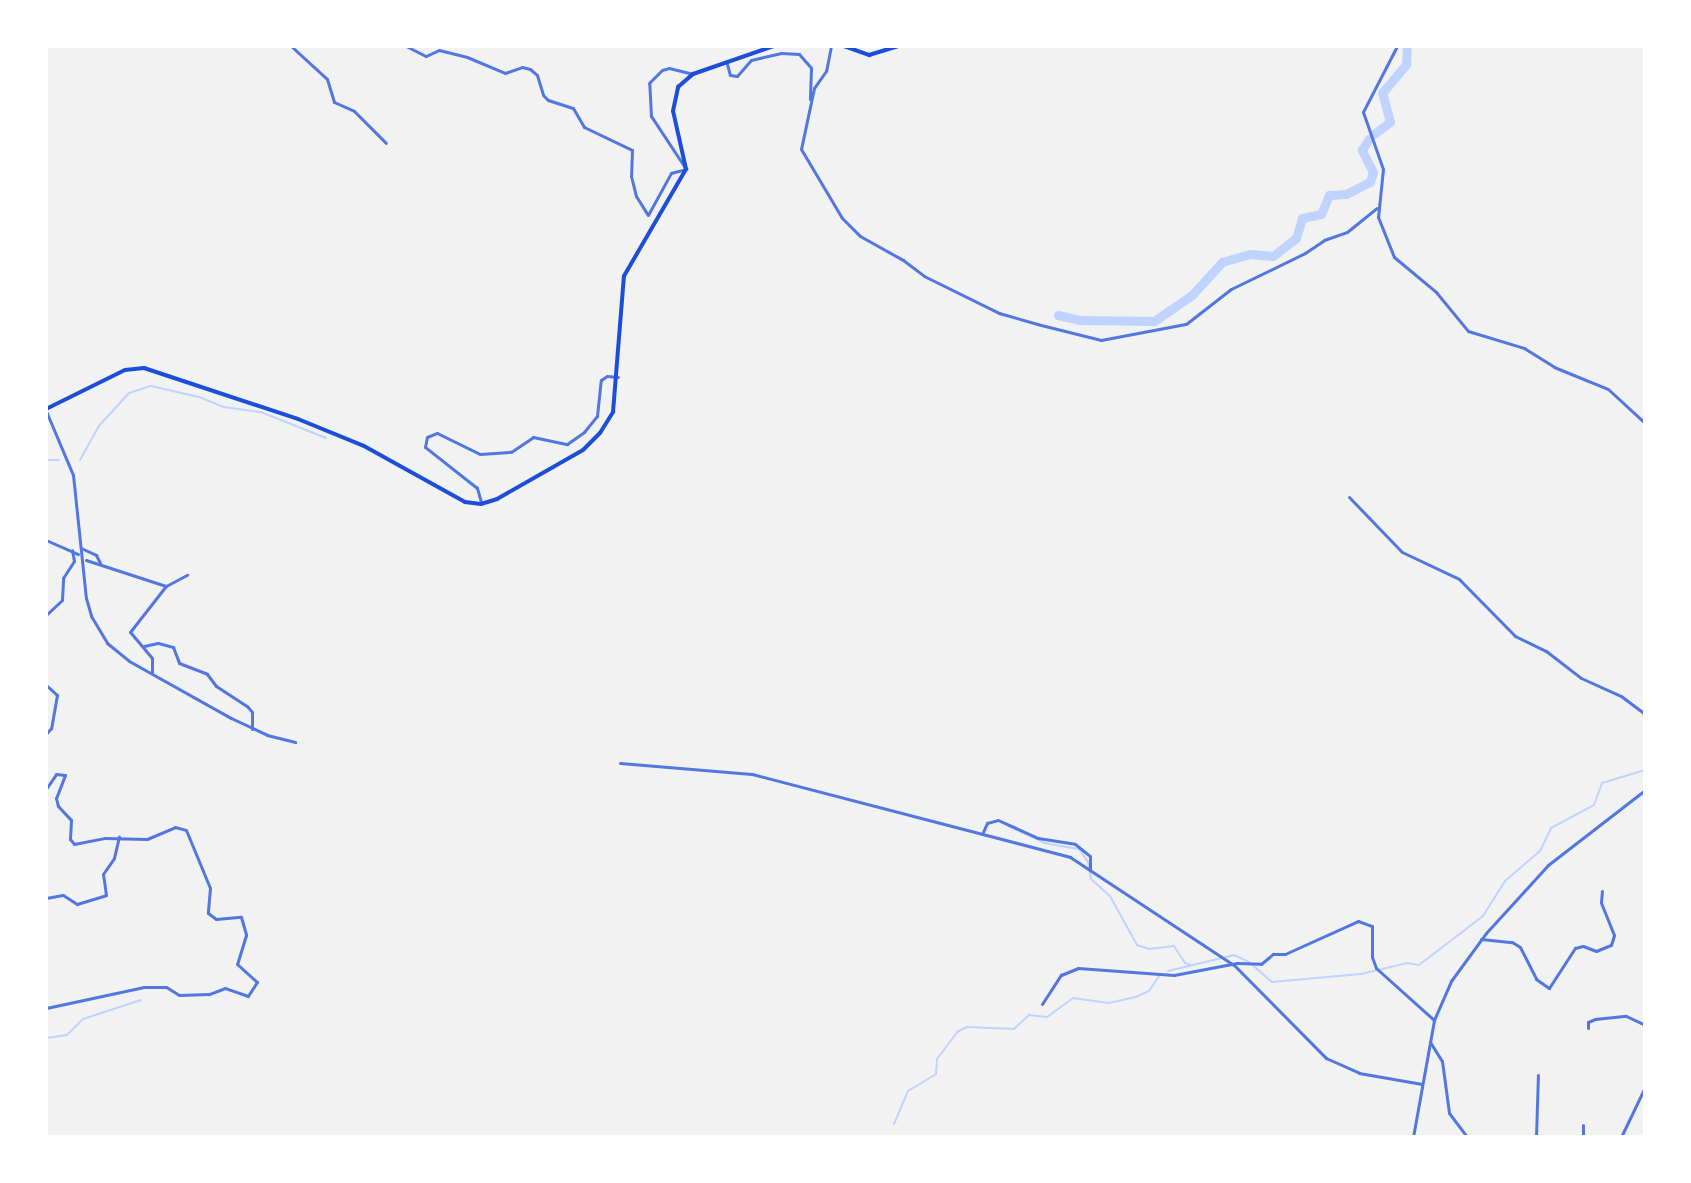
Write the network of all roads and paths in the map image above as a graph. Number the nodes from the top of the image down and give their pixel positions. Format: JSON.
{"nodes":[{"id":1,"x":291,"y":46,"type":"edge"},
{"id":2,"x":406,"y":46,"type":"edge"},
{"id":3,"x":774,"y":46,"type":"edge"},
{"id":4,"x":831,"y":46,"type":"edge"},
{"id":5,"x":844,"y":46,"type":"edge"},
{"id":6,"x":898,"y":46,"type":"edge"},
{"id":7,"x":1397,"y":46,"type":"edge"},
{"id":8,"x":766,"y":47,"type":"edge"},
{"id":9,"x":726,"y":62,"type":"junction"},
{"id":10,"x":693,"y":74,"type":"junction"},
{"id":11,"x":810,"y":103,"type":"junction"},
{"id":12,"x":386,"y":143,"type":"dead end"},
{"id":13,"x":686,"y":169,"type":"junction"},
{"id":14,"x":1377,"y":208,"type":"junction"},
{"id":15,"x":618,"y":377,"type":"junction"},
{"id":16,"x":46,"y":410,"type":"edge"},
{"id":17,"x":1645,"y":423,"type":"edge"},
{"id":18,"x":1349,"y":497,"type":"dead end"},
{"id":19,"x":481,"y":504,"type":"junction"},
{"id":20,"x":46,"y":540,"type":"edge"},
{"id":21,"x":81,"y":548,"type":"junction"},
{"id":22,"x":72,"y":550,"type":"junction"},
{"id":23,"x":78,"y":554,"type":"dead end"},
{"id":24,"x":86,"y":560,"type":"dead end"},
{"id":25,"x":100,"y":563,"type":"junction"},
{"id":26,"x":187,"y":575,"type":"dead end"},
{"id":27,"x":166,"y":586,"type":"junction"},
{"id":28,"x":46,"y":615,"type":"edge"},
{"id":29,"x":144,"y":646,"type":"junction"},
{"id":30,"x":152,"y":673,"type":"junction"},
{"id":31,"x":46,"y":685,"type":"edge"},
{"id":32,"x":1645,"y":714,"type":"edge"},
{"id":33,"x":252,"y":729,"type":"junction"},
{"id":34,"x":46,"y":734,"type":"edge"},
{"id":35,"x":295,"y":742,"type":"dead end"},
{"id":36,"x":620,"y":763,"type":"dead end"},
{"id":37,"x":46,"y":789,"type":"edge"},
{"id":38,"x":1645,"y":790,"type":"edge"},
{"id":39,"x":983,"y":832,"type":"junction"},
{"id":40,"x":119,"y":837,"type":"junction"},
{"id":41,"x":1090,"y":870,"type":"junction"},
{"id":42,"x":1602,"y":891,"type":"dead end"},
{"id":43,"x":46,"y":898,"type":"edge"},
{"id":44,"x":1481,"y":939,"type":"junction"},
{"id":45,"x":1234,"y":965,"type":"junction"},
{"id":46,"x":1042,"y":1004,"type":"dead end"},
{"id":47,"x":46,"y":1008,"type":"edge"},
{"id":48,"x":1434,"y":1020,"type":"junction"},
{"id":49,"x":1645,"y":1025,"type":"edge"},
{"id":50,"x":1588,"y":1028,"type":"dead end"},
{"id":51,"x":1430,"y":1042,"type":"junction"},
{"id":52,"x":1538,"y":1075,"type":"dead end"},
{"id":53,"x":1422,"y":1084,"type":"junction"},
{"id":54,"x":1645,"y":1087,"type":"edge"},
{"id":55,"x":1583,"y":1125,"type":"dead end"},
{"id":56,"x":1413,"y":1137,"type":"edge"},
{"id":57,"x":1467,"y":1137,"type":"edge"},
{"id":58,"x":1536,"y":1137,"type":"edge"},
{"id":59,"x":1583,"y":1137,"type":"edge"},
{"id":60,"x":1621,"y":1137,"type":"edge"}],
"edges":[{"from":1,"to":12,"type":"street"},
{"from":2,"to":13,"type":"street"},
{"from":3,"to":8,"type":"main road"},
{"from":4,"to":11,"type":"street"},
{"from":5,"to":6,"type":"main road"},
{"from":7,"to":14,"type":"street"},
{"from":8,"to":9,"type":"main road"},
{"from":9,"to":10,"type":"main road"},
{"from":9,"to":11,"type":"street"},
{"from":10,"to":13,"type":"main road"},
{"from":10,"to":13,"type":"street"},
{"from":11,"to":14,"type":"street"},
{"from":13,"to":15,"type":"main road"},
{"from":14,"to":17,"type":"street"},
{"from":15,"to":19,"type":"main road"},
{"from":15,"to":19,"type":"street"},
{"from":16,"to":19,"type":"main road"},
{"from":16,"to":21,"type":"street"},
{"from":18,"to":32,"type":"street"},
{"from":20,"to":22,"type":"street"},
{"from":21,"to":25,"type":"street"},
{"from":21,"to":30,"type":"street"},
{"from":22,"to":23,"type":"street"},
{"from":22,"to":28,"type":"street"},
{"from":24,"to":25,"type":"street"},
{"from":25,"to":27,"type":"street"},
{"from":26,"to":27,"type":"street"},
{"from":27,"to":29,"type":"street"},
{"from":29,"to":30,"type":"street"},
{"from":29,"to":33,"type":"street"},
{"from":30,"to":33,"type":"street"},
{"from":31,"to":34,"type":"street"},
{"from":33,"to":35,"type":"street"},
{"from":36,"to":39,"type":"street"},
{"from":37,"to":40,"type":"street"},
{"from":38,"to":44,"type":"street"},
{"from":39,"to":41,"type":"street"},
{"from":39,"to":41,"type":"street"},
{"from":40,"to":43,"type":"street"},
{"from":40,"to":47,"type":"street"},
{"from":41,"to":45,"type":"street"},
{"from":42,"to":44,"type":"street"},
{"from":44,"to":48,"type":"street"},
{"from":45,"to":46,"type":"street"},
{"from":45,"to":48,"type":"street"},
{"from":45,"to":53,"type":"street"},
{"from":48,"to":51,"type":"street"},
{"from":49,"to":50,"type":"street"},
{"from":51,"to":53,"type":"street"},
{"from":51,"to":57,"type":"street"},
{"from":52,"to":58,"type":"street"},
{"from":53,"to":56,"type":"street"},
{"from":54,"to":60,"type":"street"},
{"from":55,"to":59,"type":"street"}]}
